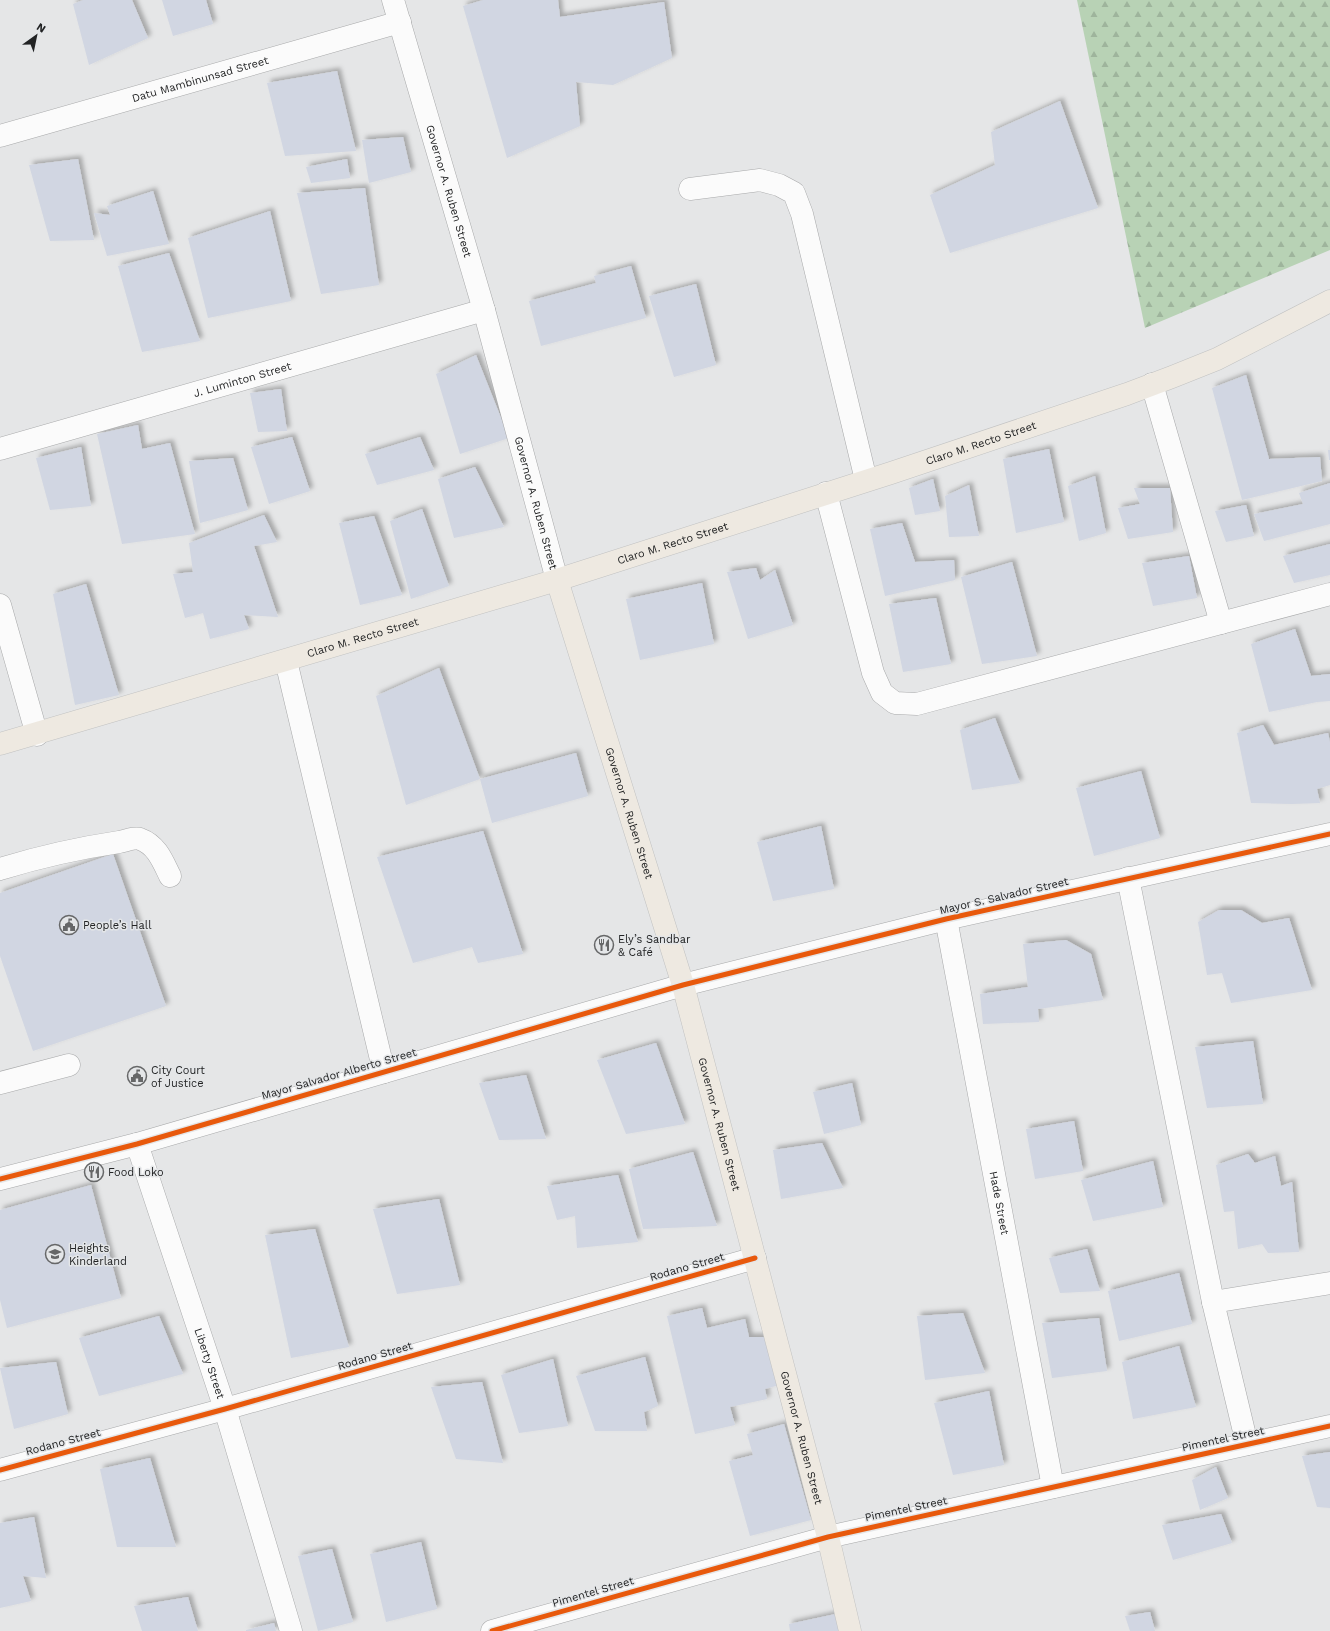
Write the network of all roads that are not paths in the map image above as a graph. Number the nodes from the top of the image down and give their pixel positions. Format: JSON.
{"nodes":[{"id":1,"x":393,"y":0,"type":"edge"},
{"id":2,"x":400,"y":22,"type":"junction"},
{"id":3,"x":0,"y":136,"type":"edge"},
{"id":4,"x":690,"y":189,"type":"dead end"},
{"id":5,"x":1330,"y":301,"type":"edge"},
{"id":6,"x":484,"y":310,"type":"junction"},
{"id":7,"x":1152,"y":384,"type":"junction"},
{"id":8,"x":0,"y":449,"type":"edge"},
{"id":9,"x":866,"y":480,"type":"junction"},
{"id":10,"x":826,"y":493,"type":"junction"},
{"id":11,"x":557,"y":580,"type":"junction"},
{"id":12,"x":1330,"y":594,"type":"edge"},
{"id":13,"x":0,"y":605,"type":"edge"},
{"id":14,"x":1220,"y":623,"type":"junction"},
{"id":15,"x":286,"y":661,"type":"junction"},
{"id":16,"x":37,"y":735,"type":"junction"},
{"id":17,"x":0,"y":744,"type":"edge"},
{"id":18,"x":1330,"y":834,"type":"edge"},
{"id":19,"x":0,"y":870,"type":"edge"},
{"id":20,"x":170,"y":876,"type":"dead end"},
{"id":21,"x":1128,"y":878,"type":"junction"},
{"id":22,"x":946,"y":919,"type":"junction"},
{"id":23,"x":683,"y":985,"type":"junction"},
{"id":24,"x":69,"y":1065,"type":"dead end"},
{"id":25,"x":384,"y":1072,"type":"junction"},
{"id":26,"x":0,"y":1083,"type":"edge"},
{"id":27,"x":137,"y":1144,"type":"junction"},
{"id":28,"x":0,"y":1179,"type":"edge"},
{"id":29,"x":755,"y":1258,"type":"junction"},
{"id":30,"x":1330,"y":1283,"type":"edge"},
{"id":31,"x":1212,"y":1302,"type":"junction"},
{"id":32,"x":225,"y":1409,"type":"junction"},
{"id":33,"x":1330,"y":1426,"type":"edge"},
{"id":34,"x":1247,"y":1444,"type":"junction"},
{"id":35,"x":0,"y":1470,"type":"edge"},
{"id":36,"x":1053,"y":1487,"type":"junction"},
{"id":37,"x":828,"y":1537,"type":"junction"},
{"id":38,"x":291,"y":1631,"type":"edge"},
{"id":39,"x":492,"y":1631,"type":"edge"},
{"id":40,"x":850,"y":1631,"type":"edge"}],
"edges":[{"from":1,"to":2,"type":"street","name":"Governor A. Ruben Street"},
{"from":2,"to":3,"type":"street","name":"Datu Mambinunsad Street"},
{"from":2,"to":6,"type":"street","name":"Governor A. Ruben Street"},
{"from":4,"to":9,"type":"street"},
{"from":5,"to":7,"type":"main road","name":"Claro M. Recto Street"},
{"from":6,"to":8,"type":"street","name":"J. Luminton Street"},
{"from":6,"to":11,"type":"street","name":"Governor A. Ruben Street"},
{"from":7,"to":9,"type":"main road","name":"Claro M. Recto Street"},
{"from":7,"to":14,"type":"street"},
{"from":9,"to":10,"type":"main road","name":"Claro M. Recto Street"},
{"from":10,"to":11,"type":"main road","name":"Claro M. Recto Street"},
{"from":10,"to":14,"type":"street"},
{"from":11,"to":15,"type":"main road","name":"Claro M. Recto Street"},
{"from":11,"to":23,"type":"main road","name":"Governor A. Ruben Street"},
{"from":12,"to":14,"type":"street"},
{"from":13,"to":16,"type":"street"},
{"from":15,"to":16,"type":"main road","name":"Claro M. Recto Street"},
{"from":15,"to":25,"type":"street"},
{"from":16,"to":17,"type":"main road","name":"Claro M. Recto Street"},
{"from":18,"to":21,"type":"street","name":"Mayor S. Salvador Street"},
{"from":19,"to":20,"type":"street"},
{"from":21,"to":22,"type":"street","name":"Mayor S. Salvador Street"},
{"from":21,"to":31,"type":"street"},
{"from":22,"to":23,"type":"street","name":"Mayor S. Salvador Street"},
{"from":22,"to":36,"type":"street","name":"Hade Street"},
{"from":23,"to":25,"type":"street","name":"Mayor Salvador Alberto Street"},
{"from":23,"to":29,"type":"main road","name":"Governor A. Ruben Street"},
{"from":24,"to":26,"type":"street"},
{"from":25,"to":27,"type":"street","name":"Mayor Salvador Alberto Street"},
{"from":27,"to":28,"type":"street","name":"Mayor Salvador Alberto Street"},
{"from":27,"to":32,"type":"street","name":"Liberty Street"},
{"from":29,"to":32,"type":"street","name":"Rodano Street"},
{"from":29,"to":37,"type":"main road","name":"Governor A. Ruben Street"},
{"from":30,"to":31,"type":"street"},
{"from":31,"to":34,"type":"street"},
{"from":32,"to":35,"type":"street","name":"Rodano Street"},
{"from":32,"to":38,"type":"street","name":"Liberty Street"},
{"from":33,"to":34,"type":"street","name":"Pimentel Street"},
{"from":34,"to":36,"type":"street","name":"Pimentel Street"},
{"from":36,"to":37,"type":"street","name":"Pimentel Street"},
{"from":37,"to":39,"type":"street","name":"Pimentel Street"},
{"from":37,"to":40,"type":"main road","name":"Governor A. Ruben Street"}]}
